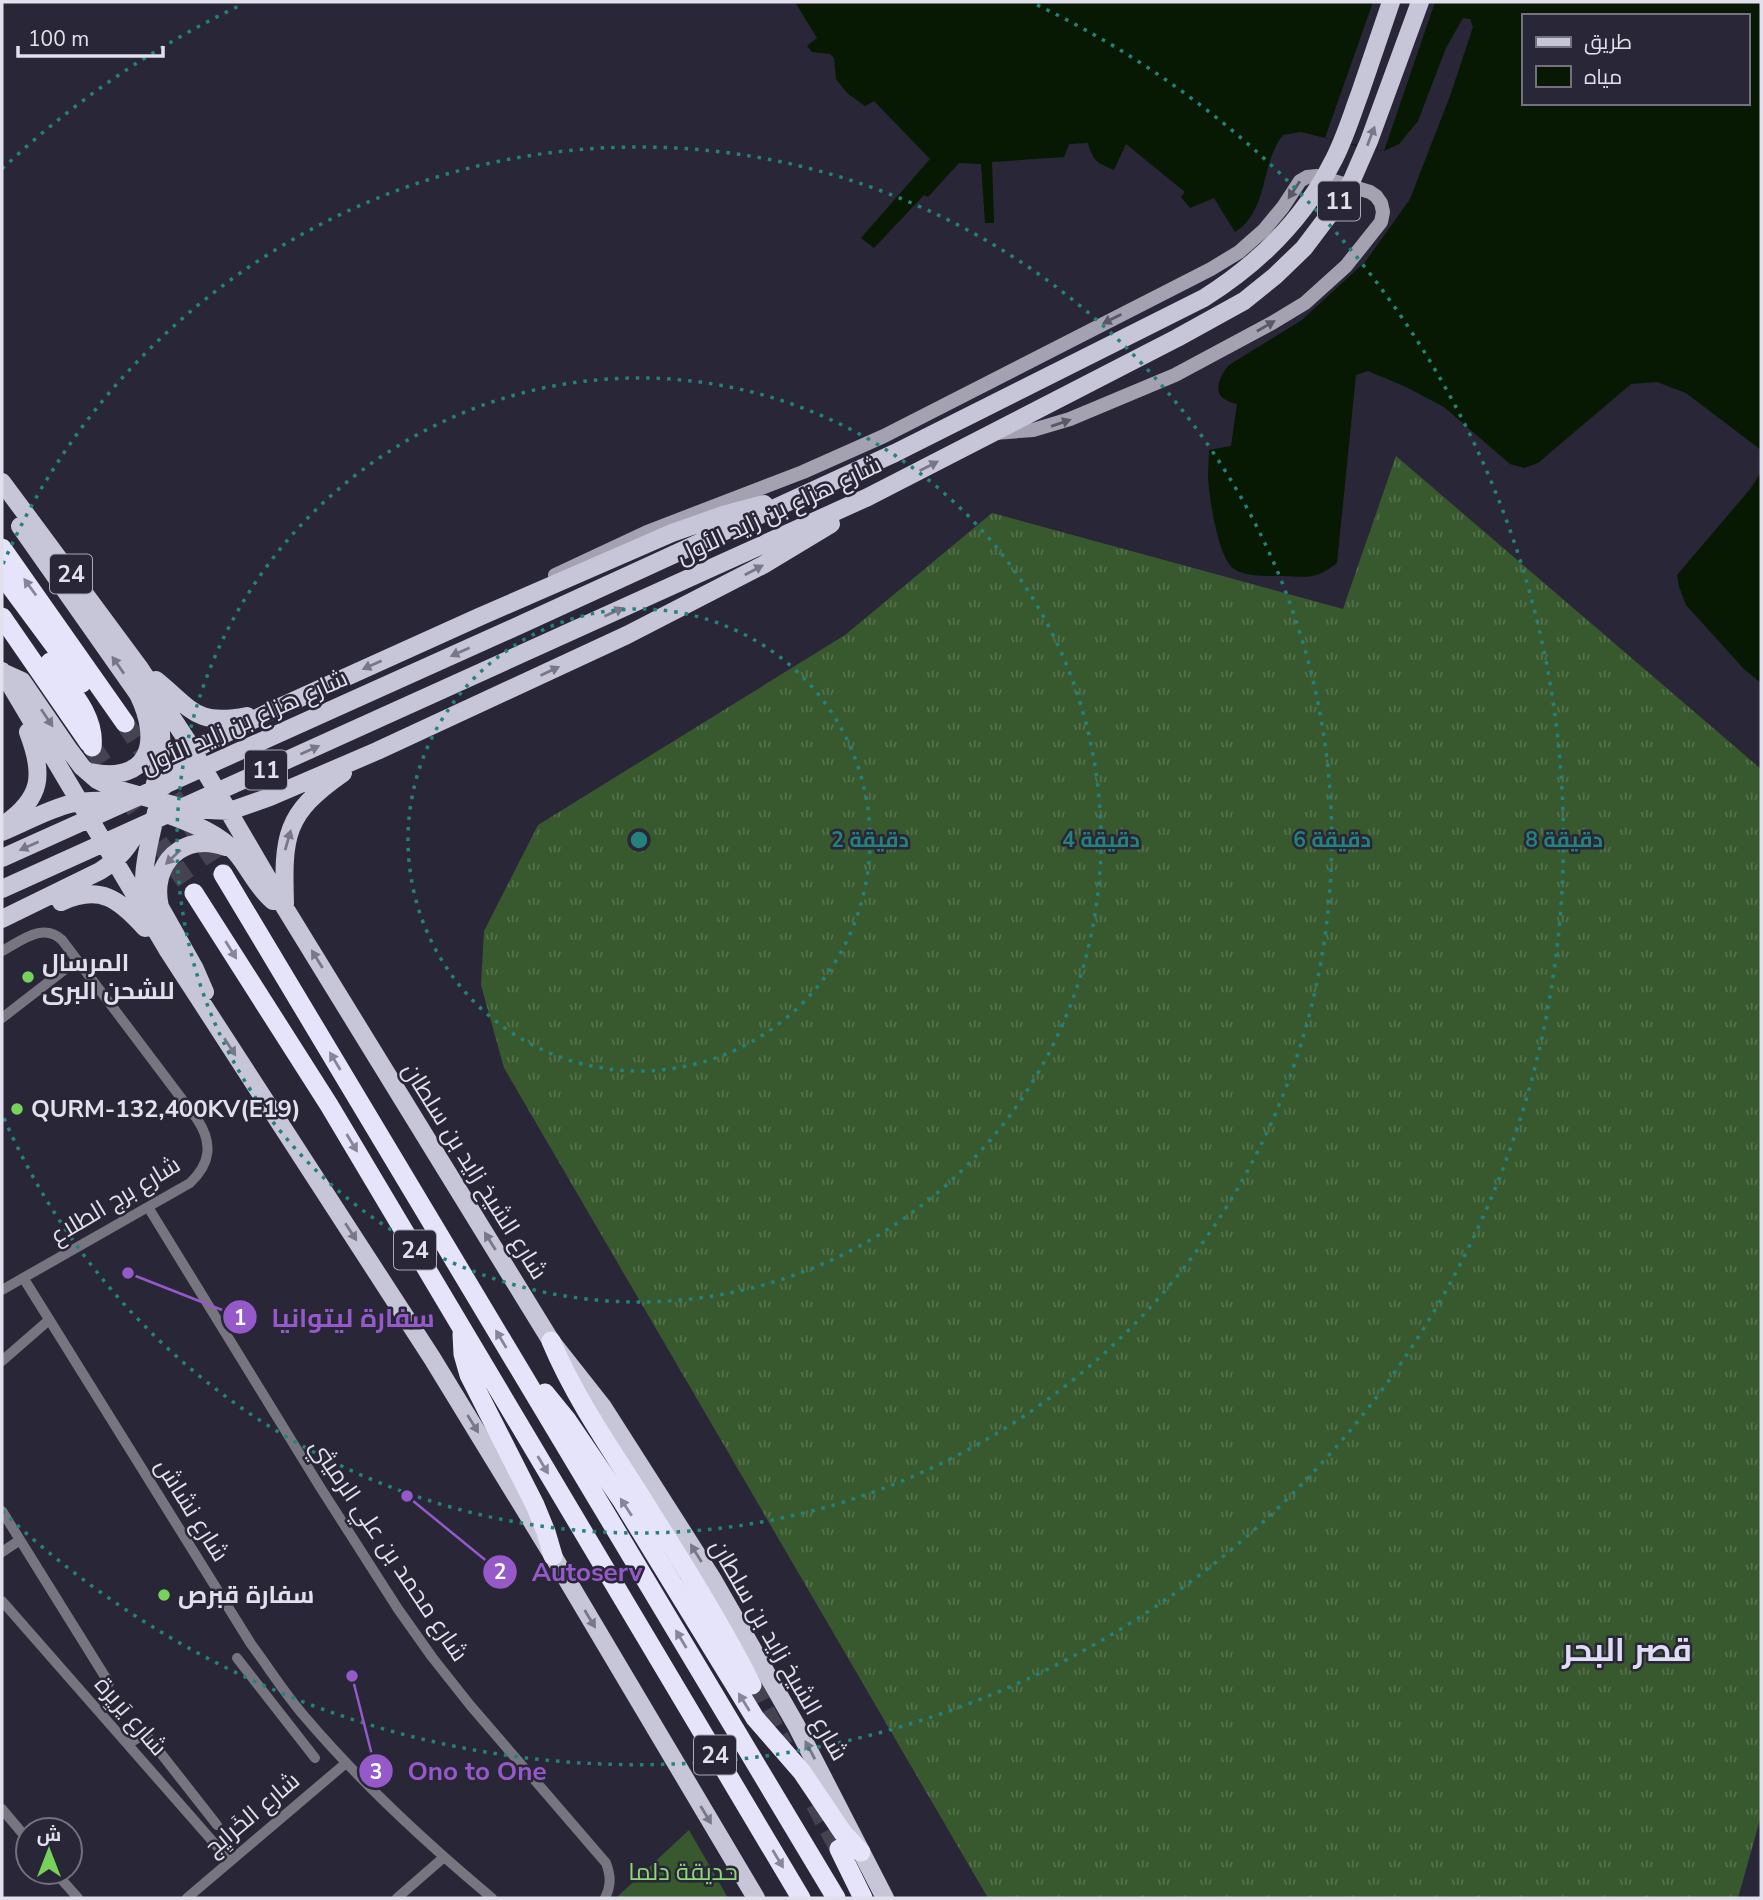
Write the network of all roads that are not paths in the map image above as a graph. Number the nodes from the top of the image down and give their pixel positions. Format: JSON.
{"nodes":[{"id":1,"x":1391,"y":2,"type":"edge"},
{"id":2,"x":1420,"y":2,"type":"edge"},
{"id":3,"x":994,"y":433,"type":"junction"},
{"id":4,"x":2,"y":482,"type":"edge"},
{"id":5,"x":801,"y":496,"type":"junction"},
{"id":6,"x":868,"y":497,"type":"junction"},
{"id":7,"x":2,"y":502,"type":"edge"},
{"id":8,"x":2,"y":548,"type":"edge"},
{"id":9,"x":2,"y":575,"type":"edge"},
{"id":10,"x":2,"y":593,"type":"edge"},
{"id":11,"x":2,"y":617,"type":"edge"},
{"id":12,"x":479,"y":617,"type":"junction"},
{"id":13,"x":139,"y":667,"type":"junction"},
{"id":14,"x":2,"y":671,"type":"edge"},
{"id":15,"x":24,"y":708,"type":"junction"},
{"id":16,"x":271,"y":711,"type":"junction"},
{"id":17,"x":193,"y":750,"type":"junction"},
{"id":18,"x":377,"y":751,"type":"junction"},
{"id":19,"x":87,"y":771,"type":"junction"},
{"id":20,"x":270,"y":797,"type":"junction"},
{"id":21,"x":79,"y":801,"type":"junction"},
{"id":22,"x":153,"y":804,"type":"junction"},
{"id":23,"x":230,"y":811,"type":"junction"},
{"id":24,"x":28,"y":821,"type":"junction"},
{"id":25,"x":2,"y":826,"type":"edge"},
{"id":26,"x":2,"y":832,"type":"edge"},
{"id":27,"x":235,"y":852,"type":"junction"},
{"id":28,"x":2,"y":858,"type":"edge"},
{"id":29,"x":115,"y":862,"type":"junction"},
{"id":30,"x":223,"y":874,"type":"tunnel mouth"},
{"id":31,"x":2,"y":889,"type":"edge"},
{"id":32,"x":61,"y":891,"type":"junction"},
{"id":33,"x":194,"y":892,"type":"tunnel mouth"},
{"id":34,"x":285,"y":908,"type":"junction"},
{"id":35,"x":2,"y":921,"type":"edge"},
{"id":36,"x":167,"y":949,"type":"junction"},
{"id":37,"x":2,"y":951,"type":"edge"},
{"id":38,"x":77,"y":960,"type":"junction"},
{"id":39,"x":210,"y":1016,"type":"junction"},
{"id":40,"x":2,"y":1018,"type":"edge"},
{"id":41,"x":148,"y":1207,"type":"junction"},
{"id":42,"x":24,"y":1279,"type":"junction"},
{"id":43,"x":2,"y":1290,"type":"edge"},
{"id":44,"x":49,"y":1320,"type":"junction"},
{"id":45,"x":463,"y":1329,"type":"junction"},
{"id":46,"x":551,"y":1341,"type":"junction"},
{"id":47,"x":2,"y":1361,"type":"edge"},
{"id":48,"x":524,"y":1377,"type":"junction"},
{"id":49,"x":2,"y":1511,"type":"edge"},
{"id":50,"x":20,"y":1540,"type":"junction"},
{"id":51,"x":2,"y":1552,"type":"edge"},
{"id":52,"x":553,"y":1556,"type":"junction"},
{"id":53,"x":2,"y":1601,"type":"edge"},
{"id":54,"x":237,"y":1658,"type":"dead end"},
{"id":55,"x":109,"y":1683,"type":"dead end"},
{"id":56,"x":752,"y":1685,"type":"tunnel mouth"},
{"id":57,"x":291,"y":1699,"type":"junction"},
{"id":58,"x":277,"y":1710,"type":"junction"},
{"id":59,"x":128,"y":1744,"type":"junction"},
{"id":60,"x":314,"y":1758,"type":"dead end"},
{"id":61,"x":346,"y":1763,"type":"junction"},
{"id":62,"x":194,"y":1796,"type":"junction"},
{"id":63,"x":180,"y":1803,"type":"junction"},
{"id":64,"x":2,"y":1809,"type":"edge"},
{"id":65,"x":14,"y":1823,"type":"edge"},
{"id":66,"x":217,"y":1825,"type":"dead end"},
{"id":67,"x":839,"y":1849,"type":"tunnel mouth"},
{"id":68,"x":861,"y":1852,"type":"junction"},
{"id":69,"x":443,"y":1857,"type":"junction"},
{"id":70,"x":229,"y":1860,"type":"junction"},
{"id":71,"x":187,"y":1898,"type":"edge"},
{"id":72,"x":397,"y":1898,"type":"edge"},
{"id":73,"x":492,"y":1898,"type":"edge"},
{"id":74,"x":606,"y":1898,"type":"edge"},
{"id":75,"x":756,"y":1898,"type":"edge"},
{"id":76,"x":801,"y":1898,"type":"edge"},
{"id":77,"x":836,"y":1898,"type":"edge"},
{"id":78,"x":863,"y":1898,"type":"edge"},
{"id":79,"x":885,"y":1898,"type":"edge"}],
"edges":[{"from":1,"to":5,"type":"main road","name":"شارع هزاع بن زايد الأول","number":"11"},
{"from":3,"to":2,"type":"main road","name":"شارع هزاع بن زايد الأول","number":"11","one_way":true},
{"from":6,"to":3,"type":"main road","name":"شارع هزاع بن زايد الأول","number":"11","one_way":true},
{"from":3,"to":12,"type":"street","one_way":true},
{"from":4,"to":13,"type":"main road","name":"شارع الشيخ زايد بن سلطان","number":"24"},
{"from":5,"to":12,"type":"main road"},
{"from":5,"to":28,"type":"main road","name":"شارع هزاع بن زايد الأول","number":"11","one_way":true},
{"from":18,"to":6,"type":"main road","one_way":true},
{"from":31,"to":6,"type":"main road","name":"شارع هزاع بن زايد الأول","number":"11","one_way":true},
{"from":19,"to":7,"type":"main road","one_way":true},
{"from":9,"to":8,"type":"highway","number":"24","one_way":true},
{"from":10,"to":11,"type":"highway"},
{"from":12,"to":16,"type":"main road","one_way":true},
{"from":13,"to":16,"type":"main road"},
{"from":13,"to":17,"type":"main road","name":"شارع الشيخ زايد بن سلطان","number":"24"},
{"from":13,"to":22,"type":"main road"},
{"from":14,"to":15,"type":"main road","number":"24"},
{"from":14,"to":19,"type":"main road","one_way":true},
{"from":15,"to":21,"type":"main road","number":"24"},
{"from":15,"to":25,"type":"main road"},
{"from":16,"to":17,"type":"main road"},
{"from":16,"to":20,"type":"main road"},
{"from":17,"to":22,"type":"main road"},
{"from":17,"to":23,"type":"main road","name":"شارع الشيخ زايد بن سلطان","number":"24"},
{"from":18,"to":20,"type":"main road"},
{"from":34,"to":18,"type":"main road","one_way":true},
{"from":19,"to":22,"type":"main road"},
{"from":20,"to":23,"type":"main road"},
{"from":21,"to":22,"type":"main road"},
{"from":21,"to":24,"type":"main road"},
{"from":21,"to":29,"type":"main road","number":"24"},
{"from":22,"to":23,"type":"main road"},
{"from":22,"to":27,"type":"main road"},
{"from":22,"to":29,"type":"main road"},
{"from":22,"to":36,"type":"main road"},
{"from":23,"to":34,"type":"main road","name":"شارع الشيخ زايد بن سلطان","number":"24"},
{"from":24,"to":26,"type":"main road"},
{"from":24,"to":32,"type":"main road"},
{"from":27,"to":34,"type":"main road"},
{"from":27,"to":39,"type":"main road","one_way":true},
{"from":29,"to":32,"type":"main road"},
{"from":29,"to":36,"type":"main road","number":"24"},
{"from":48,"to":30,"type":"highway","number":"24","one_way":true},
{"from":32,"to":35,"type":"main road"},
{"from":33,"to":45,"type":"highway","number":"24","one_way":true},
{"from":46,"to":34,"type":"main road","name":"شارع الشيخ زايد بن سلطان","number":"24","one_way":true},
{"from":35,"to":36,"type":"main road"},
{"from":36,"to":39,"type":"main road","number":"24"},
{"from":37,"to":38,"type":"street","name":"شارع برج الطلاع"},
{"from":38,"to":40,"type":"street"},
{"from":38,"to":41,"type":"street","name":"شارع برج الطلاع"},
{"from":39,"to":52,"type":"main road","number":"24","one_way":true},
{"from":41,"to":42,"type":"street","name":"شارع برج الطلاع"},
{"from":41,"to":74,"type":"street","name":"شارع محمد بن علي الرميثي"},
{"from":42,"to":43,"type":"street","name":"شارع برج الطلاع"},
{"from":42,"to":44,"type":"street","name":"شارع نشاش"},
{"from":44,"to":47,"type":"street"},
{"from":44,"to":57,"type":"street","name":"شارع نشاش"},
{"from":45,"to":52,"type":"highway"},
{"from":45,"to":76,"type":"highway","number":"24","one_way":true},
{"from":46,"to":56,"type":"highway","number":"24"},
{"from":68,"to":46,"type":"main road","name":"شارع الشيخ زايد بن سلطان","one_way":true},
{"from":68,"to":48,"type":"highway","one_way":true},
{"from":77,"to":48,"type":"highway","number":"24","one_way":true},
{"from":49,"to":50,"type":"street","name":"شارع يَريِرة"},
{"from":50,"to":51,"type":"street"},
{"from":50,"to":55,"type":"street","name":"شارع يَريِرة"},
{"from":52,"to":75,"type":"main road","number":"24","one_way":true},
{"from":53,"to":59,"type":"street","name":"شارع يَريِرة"},
{"from":54,"to":58,"type":"street"},
{"from":57,"to":58,"type":"street"},
{"from":57,"to":61,"type":"street","name":"شارع نشاش"},
{"from":58,"to":60,"type":"street"},
{"from":59,"to":62,"type":"street"},
{"from":59,"to":63,"type":"street","name":"شارع يَريِرة"},
{"from":61,"to":69,"type":"street","name":"شارع نشاش"},
{"from":61,"to":70,"type":"street","name":"شارع الخَرايِج"},
{"from":62,"to":63,"type":"street"},
{"from":62,"to":66,"type":"street"},
{"from":63,"to":70,"type":"street","name":"شارع يَريِرة"},
{"from":64,"to":65,"type":"street"},
{"from":67,"to":78,"type":"highway"},
{"from":68,"to":79,"type":"main road","name":"شارع الشيخ زايد بن سلطان"},
{"from":69,"to":72,"type":"street"},
{"from":69,"to":73,"type":"street","name":"شارع نشاش"},
{"from":70,"to":71,"type":"street","name":"شارع الخَرايِج"}]}
